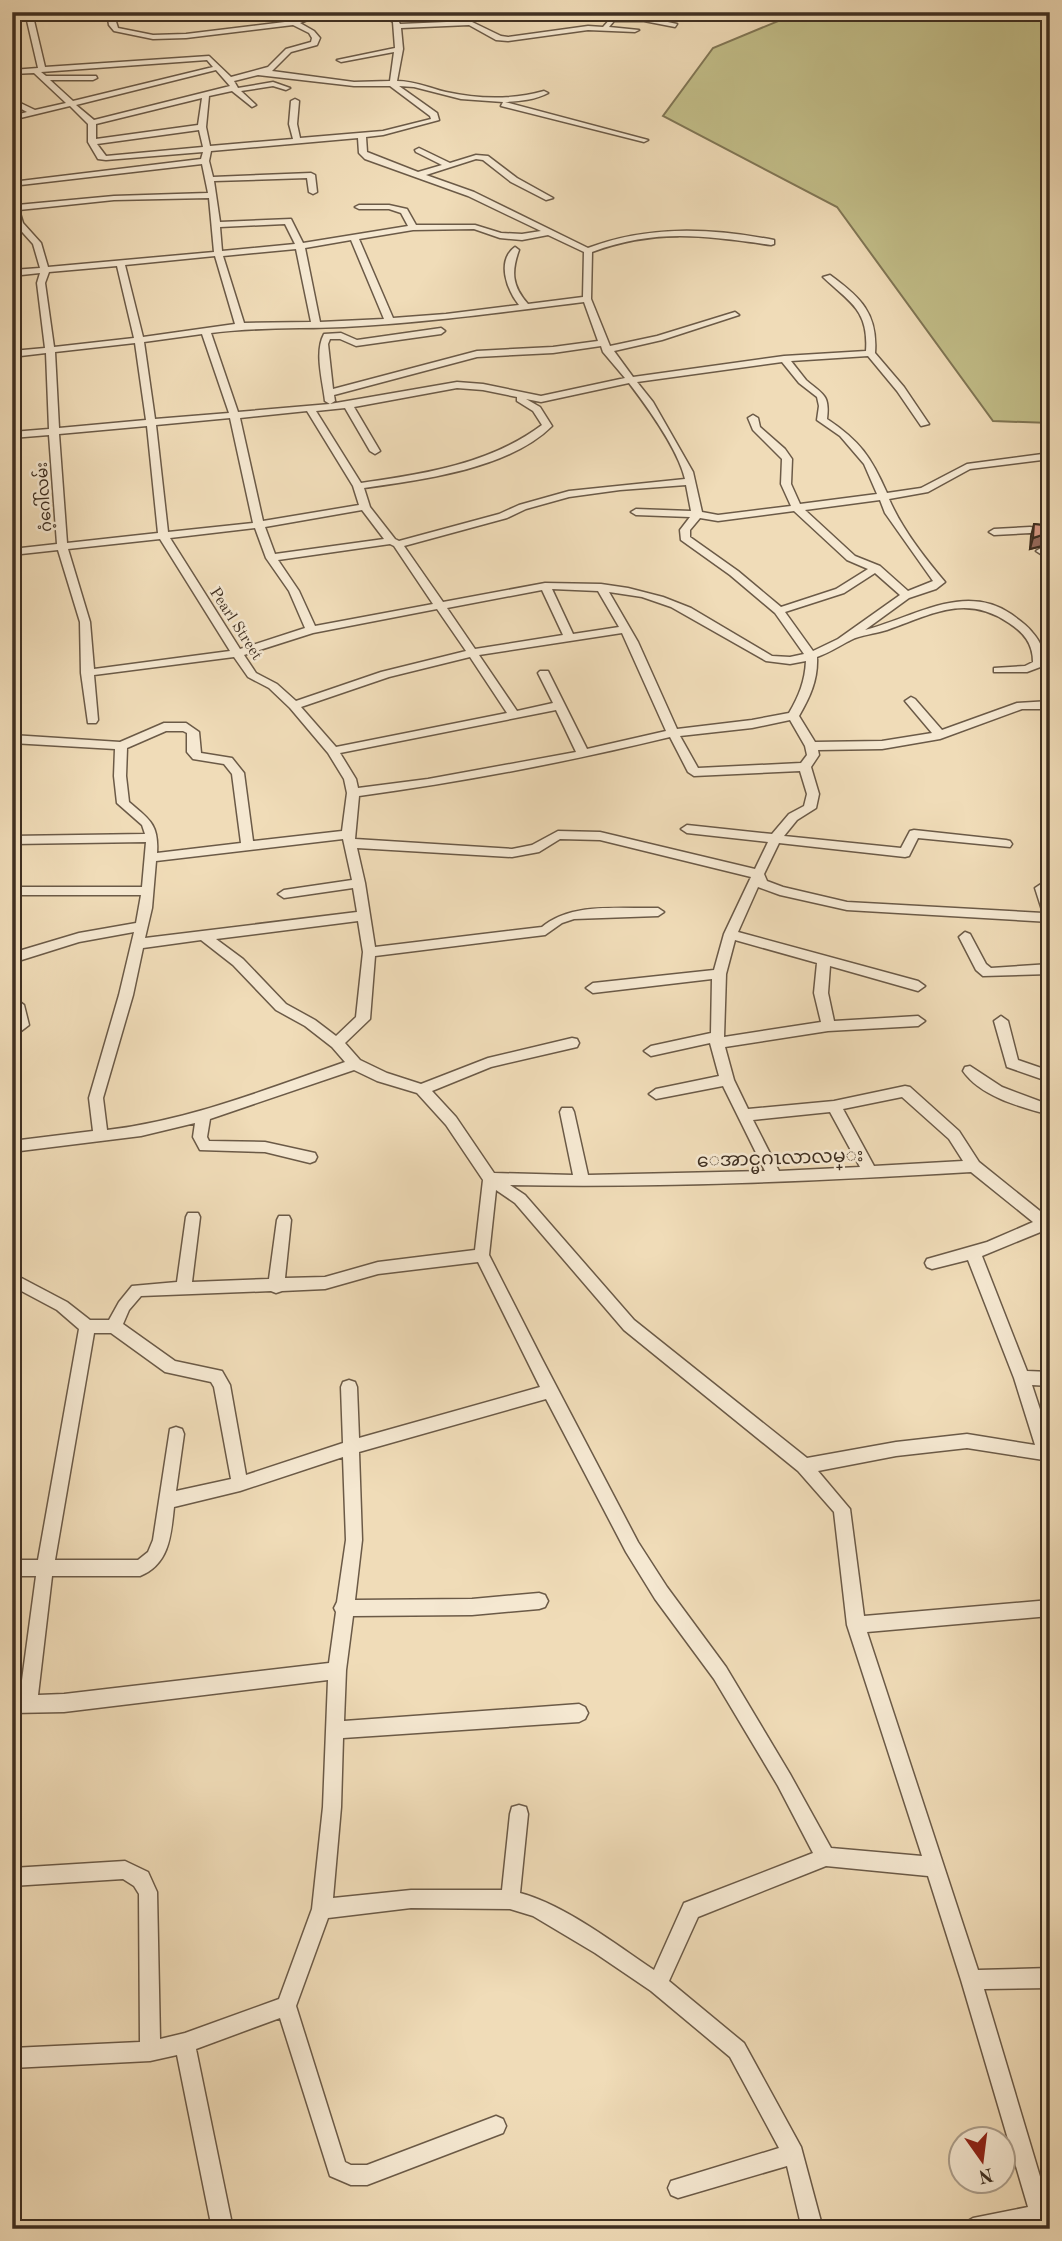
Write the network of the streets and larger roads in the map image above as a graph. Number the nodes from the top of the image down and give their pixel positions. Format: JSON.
{"nodes":[{"id":1,"x":29,"y":12,"type":"edge"},
{"id":2,"x":110,"y":12,"type":"edge"},
{"id":3,"x":298,"y":12,"type":"edge"},
{"id":4,"x":324,"y":12,"type":"edge"},
{"id":5,"x":381,"y":12,"type":"edge"},
{"id":6,"x":436,"y":12,"type":"edge"},
{"id":7,"x":456,"y":12,"type":"edge"},
{"id":8,"x":267,"y":16,"type":"edge"},
{"id":9,"x":295,"y":23,"type":"junction"},
{"id":10,"x":451,"y":23,"type":"junction"},
{"id":11,"x":431,"y":24,"type":"junction"},
{"id":12,"x":675,"y":25,"type":"dead end"},
{"id":13,"x":398,"y":26,"type":"junction"},
{"id":14,"x":606,"y":27,"type":"junction"},
{"id":15,"x":635,"y":30,"type":"dead end"},
{"id":16,"x":398,"y":49,"type":"junction"},
{"id":17,"x":341,"y":60,"type":"dead end"},
{"id":18,"x":217,"y":68,"type":"junction"},
{"id":19,"x":39,"y":69,"type":"junction"},
{"id":20,"x":12,"y":72,"type":"edge"},
{"id":21,"x":260,"y":73,"type":"junction"},
{"id":22,"x":44,"y":78,"type":"junction"},
{"id":23,"x":93,"y":78,"type":"dead end"},
{"id":24,"x":393,"y":85,"type":"junction"},
{"id":25,"x":233,"y":86,"type":"junction"},
{"id":26,"x":286,"y":88,"type":"dead end"},
{"id":27,"x":206,"y":93,"type":"junction"},
{"id":28,"x":544,"y":93,"type":"dead end"},
{"id":29,"x":475,"y":97,"type":"junction"},
{"id":30,"x":12,"y":101,"type":"edge"},
{"id":31,"x":295,"y":101,"type":"dead end"},
{"id":32,"x":73,"y":105,"type":"junction"},
{"id":33,"x":252,"y":105,"type":"dead end"},
{"id":34,"x":33,"y":112,"type":"junction"},
{"id":35,"x":12,"y":118,"type":"edge"},
{"id":36,"x":92,"y":123,"type":"junction"},
{"id":37,"x":202,"y":127,"type":"junction"},
{"id":38,"x":362,"y":136,"type":"junction"},
{"id":39,"x":644,"y":140,"type":"dead end"},
{"id":40,"x":297,"y":141,"type":"junction"},
{"id":41,"x":92,"y":142,"type":"junction"},
{"id":42,"x":207,"y":149,"type":"junction"},
{"id":43,"x":419,"y":150,"type":"dead end"},
{"id":44,"x":205,"y":161,"type":"junction"},
{"id":45,"x":448,"y":165,"type":"junction"},
{"id":46,"x":418,"y":175,"type":"junction"},
{"id":47,"x":210,"y":179,"type":"junction"},
{"id":48,"x":12,"y":184,"type":"edge"},
{"id":49,"x":313,"y":192,"type":"dead end"},
{"id":50,"x":214,"y":195,"type":"junction"},
{"id":51,"x":549,"y":198,"type":"dead end"},
{"id":52,"x":14,"y":205,"type":"edge"},
{"id":53,"x":359,"y":207,"type":"dead end"},
{"id":54,"x":216,"y":225,"type":"junction"},
{"id":55,"x":413,"y":228,"type":"junction"},
{"id":56,"x":551,"y":232,"type":"junction"},
{"id":57,"x":354,"y":238,"type":"junction"},
{"id":58,"x":771,"y":242,"type":"dead end"},
{"id":59,"x":300,"y":246,"type":"junction"},
{"id":60,"x":515,"y":250,"type":"dead end"},
{"id":61,"x":588,"y":251,"type":"junction"},
{"id":62,"x":218,"y":253,"type":"junction"},
{"id":63,"x":120,"y":262,"type":"junction"},
{"id":64,"x":45,"y":270,"type":"junction"},
{"id":65,"x":12,"y":273,"type":"edge"},
{"id":66,"x":827,"y":277,"type":"dead end"},
{"id":67,"x":587,"y":299,"type":"junction"},
{"id":68,"x":526,"y":306,"type":"junction"},
{"id":69,"x":735,"y":314,"type":"dead end"},
{"id":70,"x":389,"y":320,"type":"junction"},
{"id":71,"x":316,"y":323,"type":"junction"},
{"id":72,"x":240,"y":326,"type":"junction"},
{"id":73,"x":206,"y":331,"type":"junction"},
{"id":74,"x":441,"y":331,"type":"dead end"},
{"id":75,"x":139,"y":340,"type":"junction"},
{"id":76,"x":604,"y":346,"type":"junction"},
{"id":77,"x":50,"y":349,"type":"junction"},
{"id":78,"x":870,"y":353,"type":"junction"},
{"id":79,"x":12,"y":354,"type":"edge"},
{"id":80,"x":785,"y":359,"type":"junction"},
{"id":81,"x":629,"y":380,"type":"junction"},
{"id":82,"x":328,"y":393,"type":"junction"},
{"id":83,"x":512,"y":394,"type":"junction"},
{"id":84,"x":348,"y":405,"type":"junction"},
{"id":85,"x":331,"y":406,"type":"junction"},
{"id":86,"x":309,"y":407,"type":"junction"},
{"id":87,"x":234,"y":414,"type":"junction"},
{"id":88,"x":753,"y":418,"type":"dead end"},
{"id":89,"x":151,"y":422,"type":"junction"},
{"id":90,"x":924,"y":424,"type":"dead end"},
{"id":91,"x":55,"y":431,"type":"junction"},
{"id":92,"x":12,"y":435,"type":"edge"},
{"id":93,"x":374,"y":452,"type":"dead end"},
{"id":94,"x":1050,"y":456,"type":"edge"},
{"id":95,"x":691,"y":482,"type":"junction"},
{"id":96,"x":358,"y":486,"type":"junction"},
{"id":97,"x":881,"y":495,"type":"junction"},
{"id":98,"x":365,"y":507,"type":"junction"},
{"id":99,"x":797,"y":508,"type":"junction"},
{"id":100,"x":636,"y":512,"type":"dead end"},
{"id":101,"x":697,"y":514,"type":"junction"},
{"id":102,"x":259,"y":525,"type":"junction"},
{"id":103,"x":994,"y":532,"type":"dead end"},
{"id":104,"x":1050,"y":533,"type":"edge"},
{"id":105,"x":163,"y":535,"type":"junction"},
{"id":106,"x":395,"y":542,"type":"junction"},
{"id":107,"x":63,"y":547,"type":"junction"},
{"id":108,"x":12,"y":552,"type":"edge"},
{"id":109,"x":271,"y":558,"type":"junction"},
{"id":110,"x":876,"y":568,"type":"junction"},
{"id":111,"x":545,"y":586,"type":"junction"},
{"id":112,"x":601,"y":587,"type":"junction"},
{"id":113,"x":907,"y":595,"type":"junction"},
{"id":114,"x":441,"y":604,"type":"junction"},
{"id":115,"x":779,"y":611,"type":"junction"},
{"id":116,"x":624,"y":629,"type":"junction"},
{"id":117,"x":311,"y":630,"type":"junction"},
{"id":118,"x":848,"y":636,"type":"junction"},
{"id":119,"x":569,"y":637,"type":"junction"},
{"id":120,"x":238,"y":653,"type":"junction"},
{"id":121,"x":472,"y":653,"type":"junction"},
{"id":122,"x":812,"y":658,"type":"junction"},
{"id":123,"x":998,"y":670,"type":"dead end"},
{"id":124,"x":87,"y":673,"type":"junction"},
{"id":125,"x":544,"y":673,"type":"dead end"},
{"id":126,"x":911,"y":701,"type":"dead end"},
{"id":127,"x":558,"y":705,"type":"junction"},
{"id":128,"x":1050,"y":705,"type":"edge"},
{"id":129,"x":294,"y":706,"type":"junction"},
{"id":130,"x":514,"y":714,"type":"junction"},
{"id":131,"x":793,"y":716,"type":"junction"},
{"id":132,"x":92,"y":720,"type":"dead end"},
{"id":133,"x":673,"y":733,"type":"junction"},
{"id":134,"x":940,"y":735,"type":"junction"},
{"id":135,"x":12,"y":739,"type":"edge"},
{"id":136,"x":121,"y":746,"type":"junction"},
{"id":137,"x":811,"y":746,"type":"junction"},
{"id":138,"x":333,"y":751,"type":"junction"},
{"id":139,"x":583,"y":754,"type":"junction"},
{"id":140,"x":805,"y":767,"type":"junction"},
{"id":141,"x":353,"y":793,"type":"junction"},
{"id":142,"x":687,"y":829,"type":"dead end"},
{"id":143,"x":152,"y":838,"type":"junction"},
{"id":144,"x":349,"y":839,"type":"junction"},
{"id":145,"x":775,"y":839,"type":"junction"},
{"id":146,"x":12,"y":840,"type":"edge"},
{"id":147,"x":1006,"y":844,"type":"dead end"},
{"id":148,"x":248,"y":847,"type":"junction"},
{"id":149,"x":150,"y":858,"type":"junction"},
{"id":150,"x":758,"y":874,"type":"junction"},
{"id":151,"x":359,"y":883,"type":"junction"},
{"id":152,"x":1041,"y":888,"type":"dead end"},
{"id":153,"x":12,"y":891,"type":"edge"},
{"id":154,"x":148,"y":891,"type":"junction"},
{"id":155,"x":284,"y":894,"type":"dead end"},
{"id":156,"x":658,"y":912,"type":"dead end"},
{"id":157,"x":362,"y":916,"type":"junction"},
{"id":158,"x":1050,"y":917,"type":"edge"},
{"id":159,"x":142,"y":926,"type":"junction"},
{"id":160,"x":730,"y":934,"type":"junction"},
{"id":161,"x":205,"y":937,"type":"junction"},
{"id":162,"x":965,"y":937,"type":"dead end"},
{"id":163,"x":136,"y":944,"type":"junction"},
{"id":164,"x":369,"y":952,"type":"junction"},
{"id":165,"x":12,"y":958,"type":"edge"},
{"id":166,"x":824,"y":958,"type":"junction"},
{"id":167,"x":1050,"y":969,"type":"edge"},
{"id":168,"x":719,"y":974,"type":"junction"},
{"id":169,"x":918,"y":986,"type":"dead end"},
{"id":170,"x":593,"y":988,"type":"dead end"},
{"id":171,"x":12,"y":1002,"type":"edge"},
{"id":172,"x":918,"y":1021,"type":"dead end"},
{"id":173,"x":1001,"y":1021,"type":"dead end"},
{"id":174,"x":828,"y":1026,"type":"junction"},
{"id":175,"x":12,"y":1033,"type":"edge"},
{"id":176,"x":717,"y":1040,"type":"junction"},
{"id":177,"x":337,"y":1043,"type":"junction"},
{"id":178,"x":572,"y":1043,"type":"dead end"},
{"id":179,"x":651,"y":1051,"type":"dead end"},
{"id":180,"x":355,"y":1063,"type":"junction"},
{"id":181,"x":970,"y":1070,"type":"dead end"},
{"id":182,"x":1050,"y":1077,"type":"edge"},
{"id":183,"x":727,"y":1080,"type":"junction"},
{"id":184,"x":422,"y":1089,"type":"junction"},
{"id":185,"x":656,"y":1094,"type":"dead end"},
{"id":186,"x":834,"y":1106,"type":"junction"},
{"id":187,"x":1050,"y":1110,"type":"edge"},
{"id":188,"x":567,"y":1112,"type":"dead end"},
{"id":189,"x":746,"y":1115,"type":"junction"},
{"id":190,"x":203,"y":1116,"type":"junction"},
{"id":191,"x":101,"y":1135,"type":"junction"},
{"id":192,"x":12,"y":1147,"type":"edge"},
{"id":193,"x":310,"y":1157,"type":"dead end"},
{"id":194,"x":974,"y":1166,"type":"junction"},
{"id":195,"x":870,"y":1172,"type":"junction"},
{"id":196,"x":775,"y":1178,"type":"junction"},
{"id":197,"x":490,"y":1179,"type":"junction"},
{"id":198,"x":582,"y":1181,"type":"junction"},
{"id":199,"x":193,"y":1217,"type":"dead end"},
{"id":200,"x":284,"y":1220,"type":"dead end"},
{"id":201,"x":1047,"y":1225,"type":"edge"},
{"id":202,"x":973,"y":1253,"type":"junction"},
{"id":203,"x":482,"y":1255,"type":"junction"},
{"id":204,"x":932,"y":1263,"type":"dead end"},
{"id":205,"x":12,"y":1279,"type":"edge"},
{"id":206,"x":276,"y":1287,"type":"junction"},
{"id":207,"x":184,"y":1288,"type":"junction"},
{"id":208,"x":114,"y":1326,"type":"junction"},
{"id":209,"x":87,"y":1327,"type":"junction"},
{"id":210,"x":1022,"y":1378,"type":"junction"},
{"id":211,"x":1050,"y":1379,"type":"edge"},
{"id":212,"x":349,"y":1387,"type":"dead end"},
{"id":213,"x":550,"y":1391,"type":"junction"},
{"id":214,"x":176,"y":1434,"type":"dead end"},
{"id":215,"x":352,"y":1447,"type":"junction"},
{"id":216,"x":1048,"y":1454,"type":"edge"},
{"id":217,"x":804,"y":1466,"type":"junction"},
{"id":218,"x":240,"y":1483,"type":"junction"},
{"id":219,"x":167,"y":1501,"type":"junction"},
{"id":220,"x":12,"y":1568,"type":"edge"},
{"id":221,"x":45,"y":1568,"type":"junction"},
{"id":222,"x":539,"y":1601,"type":"dead end"},
{"id":223,"x":344,"y":1608,"type":"junction"},
{"id":224,"x":1050,"y":1608,"type":"edge"},
{"id":225,"x":856,"y":1625,"type":"junction"},
{"id":226,"x":337,"y":1670,"type":"junction"},
{"id":227,"x":20,"y":1704,"type":"edge"},
{"id":228,"x":579,"y":1713,"type":"dead end"},
{"id":229,"x":335,"y":1730,"type":"junction"},
{"id":230,"x":519,"y":1814,"type":"dead end"},
{"id":231,"x":826,"y":1857,"type":"junction"},
{"id":232,"x":934,"y":1867,"type":"junction"},
{"id":233,"x":12,"y":1877,"type":"edge"},
{"id":234,"x":510,"y":1900,"type":"junction"},
{"id":235,"x":323,"y":1909,"type":"junction"},
{"id":236,"x":1050,"y":1978,"type":"edge"},
{"id":237,"x":971,"y":1980,"type":"junction"},
{"id":238,"x":658,"y":1984,"type":"junction"},
{"id":239,"x":286,"y":2006,"type":"junction"},
{"id":240,"x":185,"y":2043,"type":"junction"},
{"id":241,"x":150,"y":2051,"type":"junction"},
{"id":242,"x":12,"y":2058,"type":"edge"},
{"id":243,"x":496,"y":2126,"type":"dead end"},
{"id":244,"x":794,"y":2154,"type":"junction"},
{"id":245,"x":678,"y":2188,"type":"dead end"},
{"id":246,"x":1043,"y":2222,"type":"edge"},
{"id":247,"x":223,"y":2229,"type":"edge"},
{"id":248,"x":813,"y":2229,"type":"edge"},
{"id":249,"x":973,"y":2229,"type":"edge"}],
"edges":[{"from":1,"to":19,"type":"street"},
{"from":2,"to":9,"type":"street"},
{"from":3,"to":8,"type":"street"},
{"from":4,"to":9,"type":"street"},
{"from":5,"to":13,"type":"street"},
{"from":6,"to":11,"type":"street"},
{"from":7,"to":10,"type":"street"},
{"from":9,"to":21,"type":"street"},
{"from":10,"to":11,"type":"street"},
{"from":10,"to":14,"type":"street"},
{"from":11,"to":13,"type":"street"},
{"from":12,"to":14,"type":"street"},
{"from":13,"to":16,"type":"street"},
{"from":14,"to":15,"type":"street"},
{"from":16,"to":17,"type":"street"},
{"from":16,"to":24,"type":"street"},
{"from":18,"to":19,"type":"street"},
{"from":18,"to":25,"type":"street"},
{"from":18,"to":32,"type":"street"},
{"from":19,"to":20,"type":"street"},
{"from":19,"to":22,"type":"street"},
{"from":21,"to":24,"type":"street"},
{"from":21,"to":25,"type":"street"},
{"from":22,"to":23,"type":"street"},
{"from":22,"to":32,"type":"street"},
{"from":24,"to":29,"type":"street"},
{"from":24,"to":38,"type":"street"},
{"from":25,"to":26,"type":"street"},
{"from":25,"to":27,"type":"street"},
{"from":25,"to":33,"type":"street"},
{"from":27,"to":36,"type":"street"},
{"from":27,"to":37,"type":"street"},
{"from":28,"to":29,"type":"street"},
{"from":29,"to":39,"type":"street"},
{"from":30,"to":34,"type":"street"},
{"from":31,"to":40,"type":"street"},
{"from":32,"to":34,"type":"street"},
{"from":32,"to":36,"type":"street"},
{"from":34,"to":35,"type":"street"},
{"from":36,"to":41,"type":"street"},
{"from":37,"to":41,"type":"street"},
{"from":37,"to":42,"type":"street"},
{"from":38,"to":40,"type":"street"},
{"from":38,"to":46,"type":"street"},
{"from":40,"to":42,"type":"street"},
{"from":41,"to":42,"type":"street"},
{"from":42,"to":44,"type":"street"},
{"from":43,"to":45,"type":"street"},
{"from":44,"to":47,"type":"street"},
{"from":44,"to":48,"type":"street"},
{"from":45,"to":46,"type":"street"},
{"from":45,"to":51,"type":"street"},
{"from":46,"to":56,"type":"street"},
{"from":47,"to":49,"type":"street"},
{"from":47,"to":50,"type":"street"},
{"from":50,"to":52,"type":"street"},
{"from":50,"to":54,"type":"street"},
{"from":52,"to":64,"type":"street"},
{"from":53,"to":55,"type":"street"},
{"from":54,"to":59,"type":"street"},
{"from":54,"to":62,"type":"street"},
{"from":55,"to":56,"type":"street"},
{"from":55,"to":57,"type":"street"},
{"from":56,"to":61,"type":"street"},
{"from":57,"to":59,"type":"street"},
{"from":57,"to":70,"type":"street"},
{"from":58,"to":61,"type":"street"},
{"from":59,"to":62,"type":"street"},
{"from":59,"to":71,"type":"street"},
{"from":60,"to":68,"type":"street"},
{"from":61,"to":67,"type":"street"},
{"from":62,"to":63,"type":"street"},
{"from":62,"to":72,"type":"street"},
{"from":63,"to":64,"type":"street"},
{"from":63,"to":75,"type":"street","name":"Pearl Street"},
{"from":64,"to":65,"type":"street"},
{"from":64,"to":77,"type":"street","name":"ဂံ့ဂေါ်လမ်း"},
{"from":66,"to":78,"type":"street"},
{"from":67,"to":68,"type":"street"},
{"from":67,"to":76,"type":"street"},
{"from":68,"to":70,"type":"street"},
{"from":69,"to":76,"type":"street"},
{"from":70,"to":71,"type":"street"},
{"from":71,"to":72,"type":"street"},
{"from":72,"to":73,"type":"street"},
{"from":73,"to":75,"type":"street"},
{"from":73,"to":87,"type":"street"},
{"from":74,"to":82,"type":"street"},
{"from":75,"to":77,"type":"street"},
{"from":75,"to":89,"type":"street","name":"Pearl Street"},
{"from":76,"to":81,"type":"street"},
{"from":76,"to":82,"type":"street"},
{"from":77,"to":79,"type":"street"},
{"from":77,"to":91,"type":"street","name":"ဂံ့ဂေါ်လမ်း"},
{"from":78,"to":80,"type":"street"},
{"from":78,"to":90,"type":"street"},
{"from":80,"to":81,"type":"street"},
{"from":80,"to":97,"type":"street"},
{"from":81,"to":83,"type":"street"},
{"from":81,"to":95,"type":"street"},
{"from":82,"to":85,"type":"street"},
{"from":83,"to":84,"type":"street"},
{"from":83,"to":96,"type":"street"},
{"from":84,"to":85,"type":"street"},
{"from":84,"to":93,"type":"street"},
{"from":85,"to":86,"type":"street"},
{"from":86,"to":87,"type":"street"},
{"from":86,"to":96,"type":"street"},
{"from":87,"to":89,"type":"street"},
{"from":87,"to":102,"type":"street"},
{"from":88,"to":99,"type":"street"},
{"from":89,"to":91,"type":"street"},
{"from":89,"to":105,"type":"street","name":"Pearl Street"},
{"from":91,"to":92,"type":"street"},
{"from":91,"to":107,"type":"street","name":"ဂံ့ဂေါ်လမ်း"},
{"from":94,"to":97,"type":"street"},
{"from":95,"to":101,"type":"street"},
{"from":95,"to":106,"type":"street"},
{"from":96,"to":98,"type":"street"},
{"from":97,"to":99,"type":"street"},
{"from":97,"to":113,"type":"street"},
{"from":98,"to":102,"type":"street"},
{"from":98,"to":106,"type":"street"},
{"from":99,"to":101,"type":"street"},
{"from":99,"to":110,"type":"street"},
{"from":100,"to":101,"type":"street"},
{"from":101,"to":115,"type":"street"},
{"from":102,"to":105,"type":"street"},
{"from":102,"to":109,"type":"street"},
{"from":103,"to":104,"type":"street"},
{"from":105,"to":107,"type":"street"},
{"from":105,"to":120,"type":"street","name":"Pearl Street"},
{"from":106,"to":109,"type":"street"},
{"from":106,"to":114,"type":"street"},
{"from":107,"to":108,"type":"street"},
{"from":107,"to":124,"type":"street","name":"ဂံ့ဂေါ်လမ်း"},
{"from":109,"to":117,"type":"street"},
{"from":110,"to":113,"type":"street"},
{"from":110,"to":115,"type":"street"},
{"from":111,"to":112,"type":"street"},
{"from":111,"to":114,"type":"street"},
{"from":111,"to":119,"type":"street"},
{"from":112,"to":116,"type":"street"},
{"from":112,"to":122,"type":"street"},
{"from":113,"to":118,"type":"street"},
{"from":114,"to":117,"type":"street"},
{"from":114,"to":121,"type":"street"},
{"from":115,"to":122,"type":"street"},
{"from":116,"to":119,"type":"street"},
{"from":116,"to":133,"type":"street"},
{"from":117,"to":120,"type":"street"},
{"from":118,"to":122,"type":"street"},
{"from":118,"to":123,"type":"street"},
{"from":119,"to":121,"type":"street"},
{"from":120,"to":124,"type":"street"},
{"from":120,"to":129,"type":"street","name":"Pearl Street"},
{"from":121,"to":129,"type":"street"},
{"from":121,"to":130,"type":"street"},
{"from":122,"to":131,"type":"street"},
{"from":124,"to":132,"type":"street","name":"ဂံ့ဂေါ်လမ်း"},
{"from":125,"to":127,"type":"street"},
{"from":126,"to":134,"type":"street"},
{"from":127,"to":130,"type":"street"},
{"from":127,"to":139,"type":"street"},
{"from":128,"to":134,"type":"street"},
{"from":129,"to":138,"type":"street","name":"Pearl Street"},
{"from":130,"to":138,"type":"street"},
{"from":131,"to":133,"type":"street"},
{"from":131,"to":137,"type":"street"},
{"from":133,"to":139,"type":"street"},
{"from":133,"to":140,"type":"street"},
{"from":134,"to":137,"type":"street"},
{"from":135,"to":136,"type":"street"},
{"from":136,"to":143,"type":"street"},
{"from":136,"to":148,"type":"street"},
{"from":137,"to":140,"type":"street"},
{"from":138,"to":141,"type":"street","name":"Pearl Street"},
{"from":139,"to":141,"type":"street"},
{"from":140,"to":145,"type":"street"},
{"from":141,"to":144,"type":"street","name":"Pearl Street"},
{"from":142,"to":145,"type":"street"},
{"from":143,"to":146,"type":"street"},
{"from":143,"to":149,"type":"street"},
{"from":144,"to":148,"type":"street"},
{"from":144,"to":150,"type":"street"},
{"from":144,"to":151,"type":"street","name":"Pearl Street"},
{"from":145,"to":147,"type":"street"},
{"from":145,"to":150,"type":"street"},
{"from":148,"to":149,"type":"street"},
{"from":149,"to":154,"type":"street"},
{"from":150,"to":158,"type":"street"},
{"from":150,"to":160,"type":"street"},
{"from":151,"to":155,"type":"street"},
{"from":151,"to":157,"type":"street","name":"Pearl Street"},
{"from":152,"to":158,"type":"street"},
{"from":153,"to":154,"type":"street"},
{"from":154,"to":159,"type":"street"},
{"from":156,"to":164,"type":"street"},
{"from":157,"to":161,"type":"street"},
{"from":157,"to":164,"type":"street","name":"Pearl Street"},
{"from":159,"to":163,"type":"street"},
{"from":159,"to":165,"type":"street"},
{"from":160,"to":166,"type":"street"},
{"from":160,"to":168,"type":"street"},
{"from":161,"to":163,"type":"street"},
{"from":161,"to":177,"type":"street"},
{"from":162,"to":167,"type":"street"},
{"from":163,"to":191,"type":"street"},
{"from":164,"to":177,"type":"street","name":"Pearl Street"},
{"from":166,"to":169,"type":"street"},
{"from":166,"to":174,"type":"street"},
{"from":168,"to":170,"type":"street"},
{"from":168,"to":176,"type":"street"},
{"from":171,"to":175,"type":"street"},
{"from":172,"to":174,"type":"street"},
{"from":173,"to":182,"type":"street"},
{"from":174,"to":176,"type":"street"},
{"from":176,"to":179,"type":"street"},
{"from":176,"to":183,"type":"street"},
{"from":177,"to":180,"type":"street"},
{"from":178,"to":184,"type":"street"},
{"from":180,"to":184,"type":"street"},
{"from":180,"to":190,"type":"street"},
{"from":181,"to":187,"type":"street"},
{"from":183,"to":185,"type":"street"},
{"from":183,"to":189,"type":"street"},
{"from":184,"to":197,"type":"street"},
{"from":186,"to":189,"type":"street"},
{"from":186,"to":194,"type":"street"},
{"from":186,"to":195,"type":"street"},
{"from":188,"to":198,"type":"street"},
{"from":189,"to":196,"type":"street"},
{"from":190,"to":191,"type":"street"},
{"from":190,"to":193,"type":"street"},
{"from":191,"to":192,"type":"street"},
{"from":194,"to":195,"type":"street","name":"ေအာင္မဂၤလာလမ္း"},
{"from":194,"to":201,"type":"street"},
{"from":195,"to":196,"type":"street","name":"ေအာင္မဂၤလာလမ္း"},
{"from":196,"to":198,"type":"street","name":"ေအာင္မဂၤလာလမ္း"},
{"from":197,"to":198,"type":"street","name":"ေအာင္မဂၤလာလမ္း"},
{"from":197,"to":203,"type":"street"},
{"from":197,"to":217,"type":"street"},
{"from":199,"to":207,"type":"street"},
{"from":200,"to":206,"type":"street"},
{"from":201,"to":202,"type":"street"},
{"from":202,"to":204,"type":"street"},
{"from":202,"to":210,"type":"street"},
{"from":203,"to":206,"type":"street"},
{"from":203,"to":213,"type":"street"},
{"from":205,"to":209,"type":"street"},
{"from":206,"to":207,"type":"street"},
{"from":207,"to":208,"type":"street"},
{"from":208,"to":209,"type":"street"},
{"from":208,"to":218,"type":"street"},
{"from":209,"to":221,"type":"street"},
{"from":210,"to":211,"type":"street"},
{"from":210,"to":216,"type":"street"},
{"from":212,"to":215,"type":"street"},
{"from":213,"to":215,"type":"street"},
{"from":213,"to":231,"type":"street"},
{"from":214,"to":219,"type":"street"},
{"from":215,"to":218,"type":"street"},
{"from":215,"to":223,"type":"street"},
{"from":216,"to":217,"type":"street"},
{"from":217,"to":225,"type":"street"},
{"from":218,"to":219,"type":"street"},
{"from":219,"to":221,"type":"street"},
{"from":220,"to":221,"type":"street"},
{"from":221,"to":227,"type":"street"},
{"from":222,"to":223,"type":"street"},
{"from":223,"to":226,"type":"street"},
{"from":224,"to":225,"type":"street"},
{"from":225,"to":232,"type":"street"},
{"from":226,"to":227,"type":"street"},
{"from":226,"to":229,"type":"street"},
{"from":228,"to":229,"type":"street"},
{"from":229,"to":235,"type":"street"},
{"from":230,"to":234,"type":"street"},
{"from":231,"to":232,"type":"street"},
{"from":231,"to":238,"type":"street"},
{"from":232,"to":237,"type":"street"},
{"from":233,"to":241,"type":"street"},
{"from":234,"to":235,"type":"street"},
{"from":234,"to":238,"type":"street"},
{"from":235,"to":239,"type":"street"},
{"from":236,"to":237,"type":"street"},
{"from":237,"to":246,"type":"street"},
{"from":238,"to":244,"type":"street"},
{"from":239,"to":240,"type":"street"},
{"from":239,"to":243,"type":"street"},
{"from":240,"to":241,"type":"street"},
{"from":240,"to":247,"type":"street"},
{"from":241,"to":242,"type":"street"},
{"from":244,"to":245,"type":"street"},
{"from":244,"to":248,"type":"street"},
{"from":246,"to":249,"type":"street"}]}
